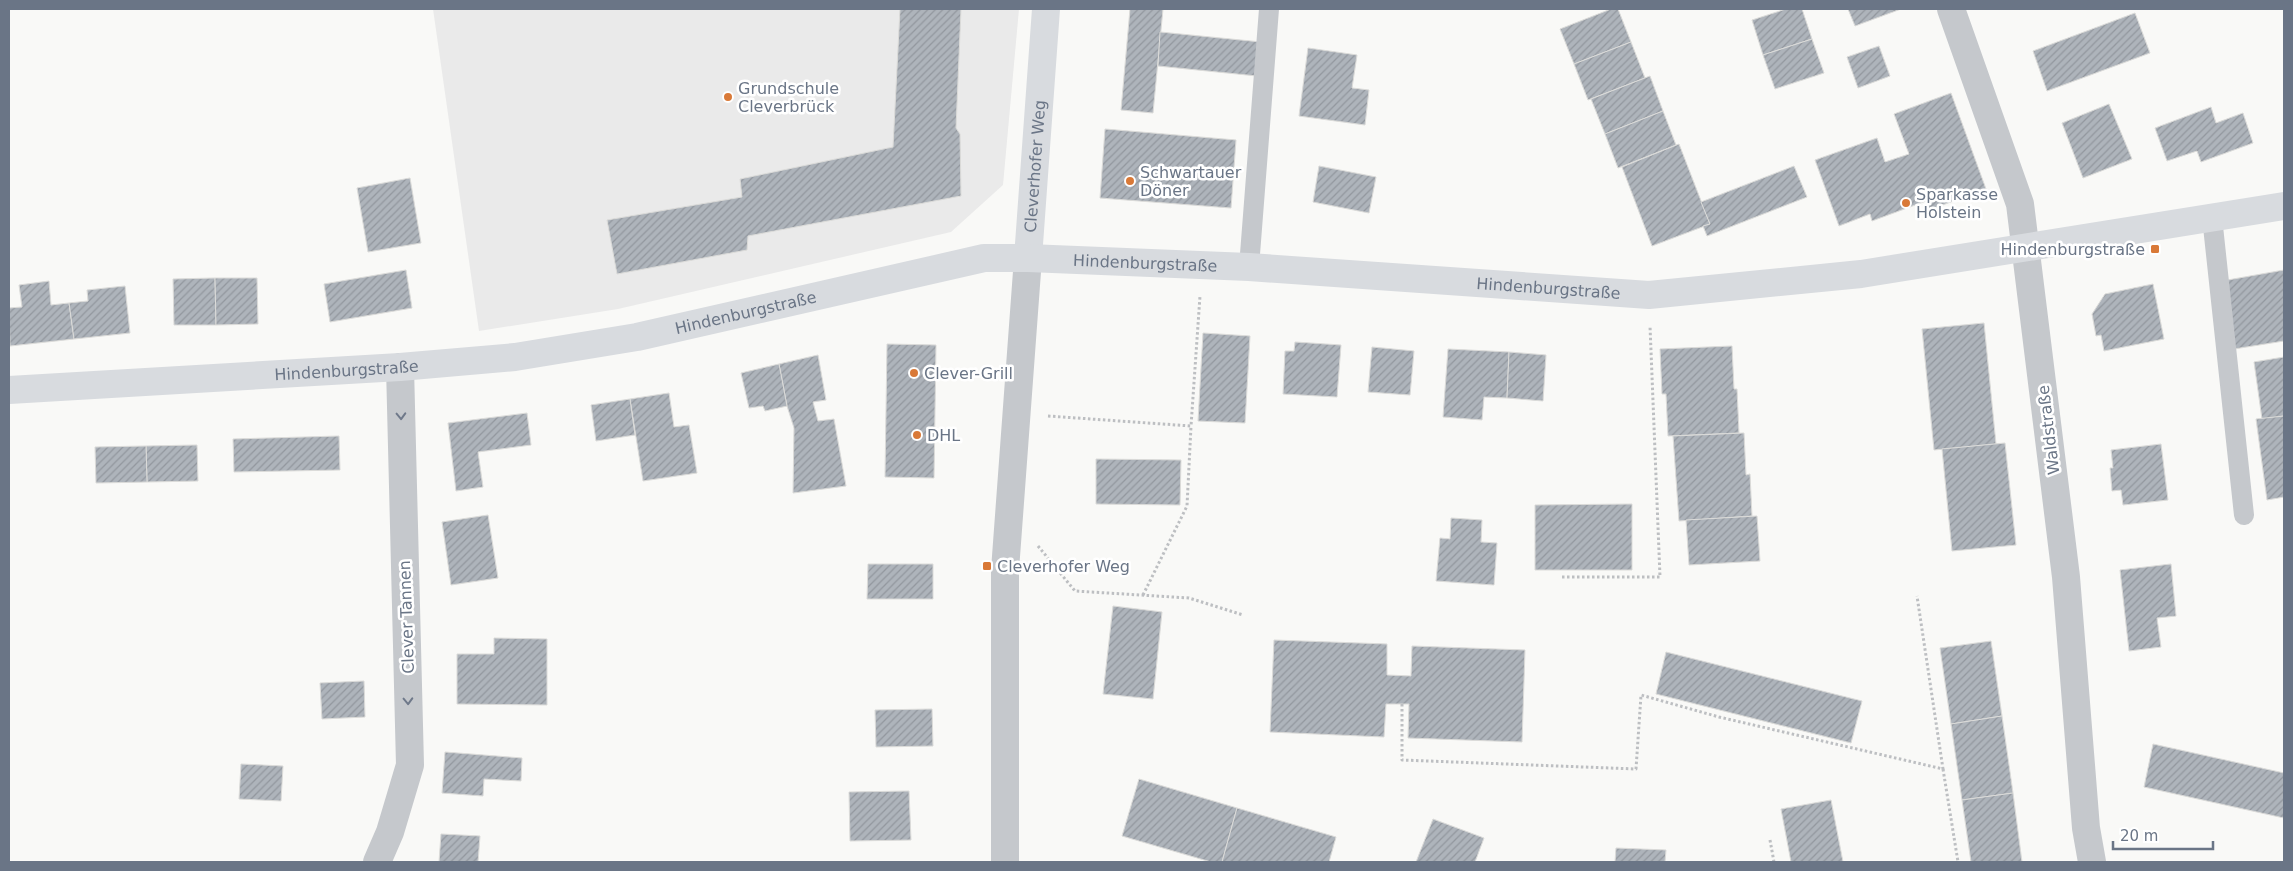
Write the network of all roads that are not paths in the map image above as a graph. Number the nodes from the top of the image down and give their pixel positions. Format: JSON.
{"nodes":[{"id":1,"x":1046,"y":9,"type":"edge"},
{"id":2,"x":1270,"y":9,"type":"edge"},
{"id":3,"x":1951,"y":9,"type":"edge"},
{"id":4,"x":2284,"y":206,"type":"edge"},
{"id":5,"x":2212,"y":217,"type":"junction"},
{"id":6,"x":2026,"y":249,"type":"junction"},
{"id":7,"x":1028,"y":258,"type":"junction"},
{"id":8,"x":1248,"y":266,"type":"junction"},
{"id":9,"x":400,"y":367,"type":"junction"},
{"id":10,"x":9,"y":390,"type":"edge"},
{"id":11,"x":2244,"y":516,"type":"dead end"},
{"id":12,"x":377,"y":862,"type":"edge"},
{"id":13,"x":1005,"y":862,"type":"edge"},
{"id":14,"x":2092,"y":862,"type":"edge"}],
"edges":[{"from":1,"to":7,"type":"street","name":"Cleverhofer Weg"},
{"from":2,"to":8,"type":"lane"},
{"from":3,"to":6,"type":"street","name":"Waldstraße"},
{"from":4,"to":5,"type":"street","name":"Hindenburgstraße"},
{"from":5,"to":6,"type":"street","name":"Hindenburgstraße"},
{"from":5,"to":11,"type":"lane"},
{"from":6,"to":8,"type":"street","name":"Hindenburgstraße"},
{"from":6,"to":14,"type":"street","name":"Waldstraße"},
{"from":7,"to":8,"type":"street","name":"Hindenburgstraße"},
{"from":7,"to":9,"type":"street","name":"Hindenburgstraße"},
{"from":7,"to":13,"type":"street","name":"Cleverhofer Weg"},
{"from":9,"to":10,"type":"street","name":"Hindenburgstraße"},
{"from":9,"to":12,"type":"street","name":"Clever Tannen","one_way":true}]}
